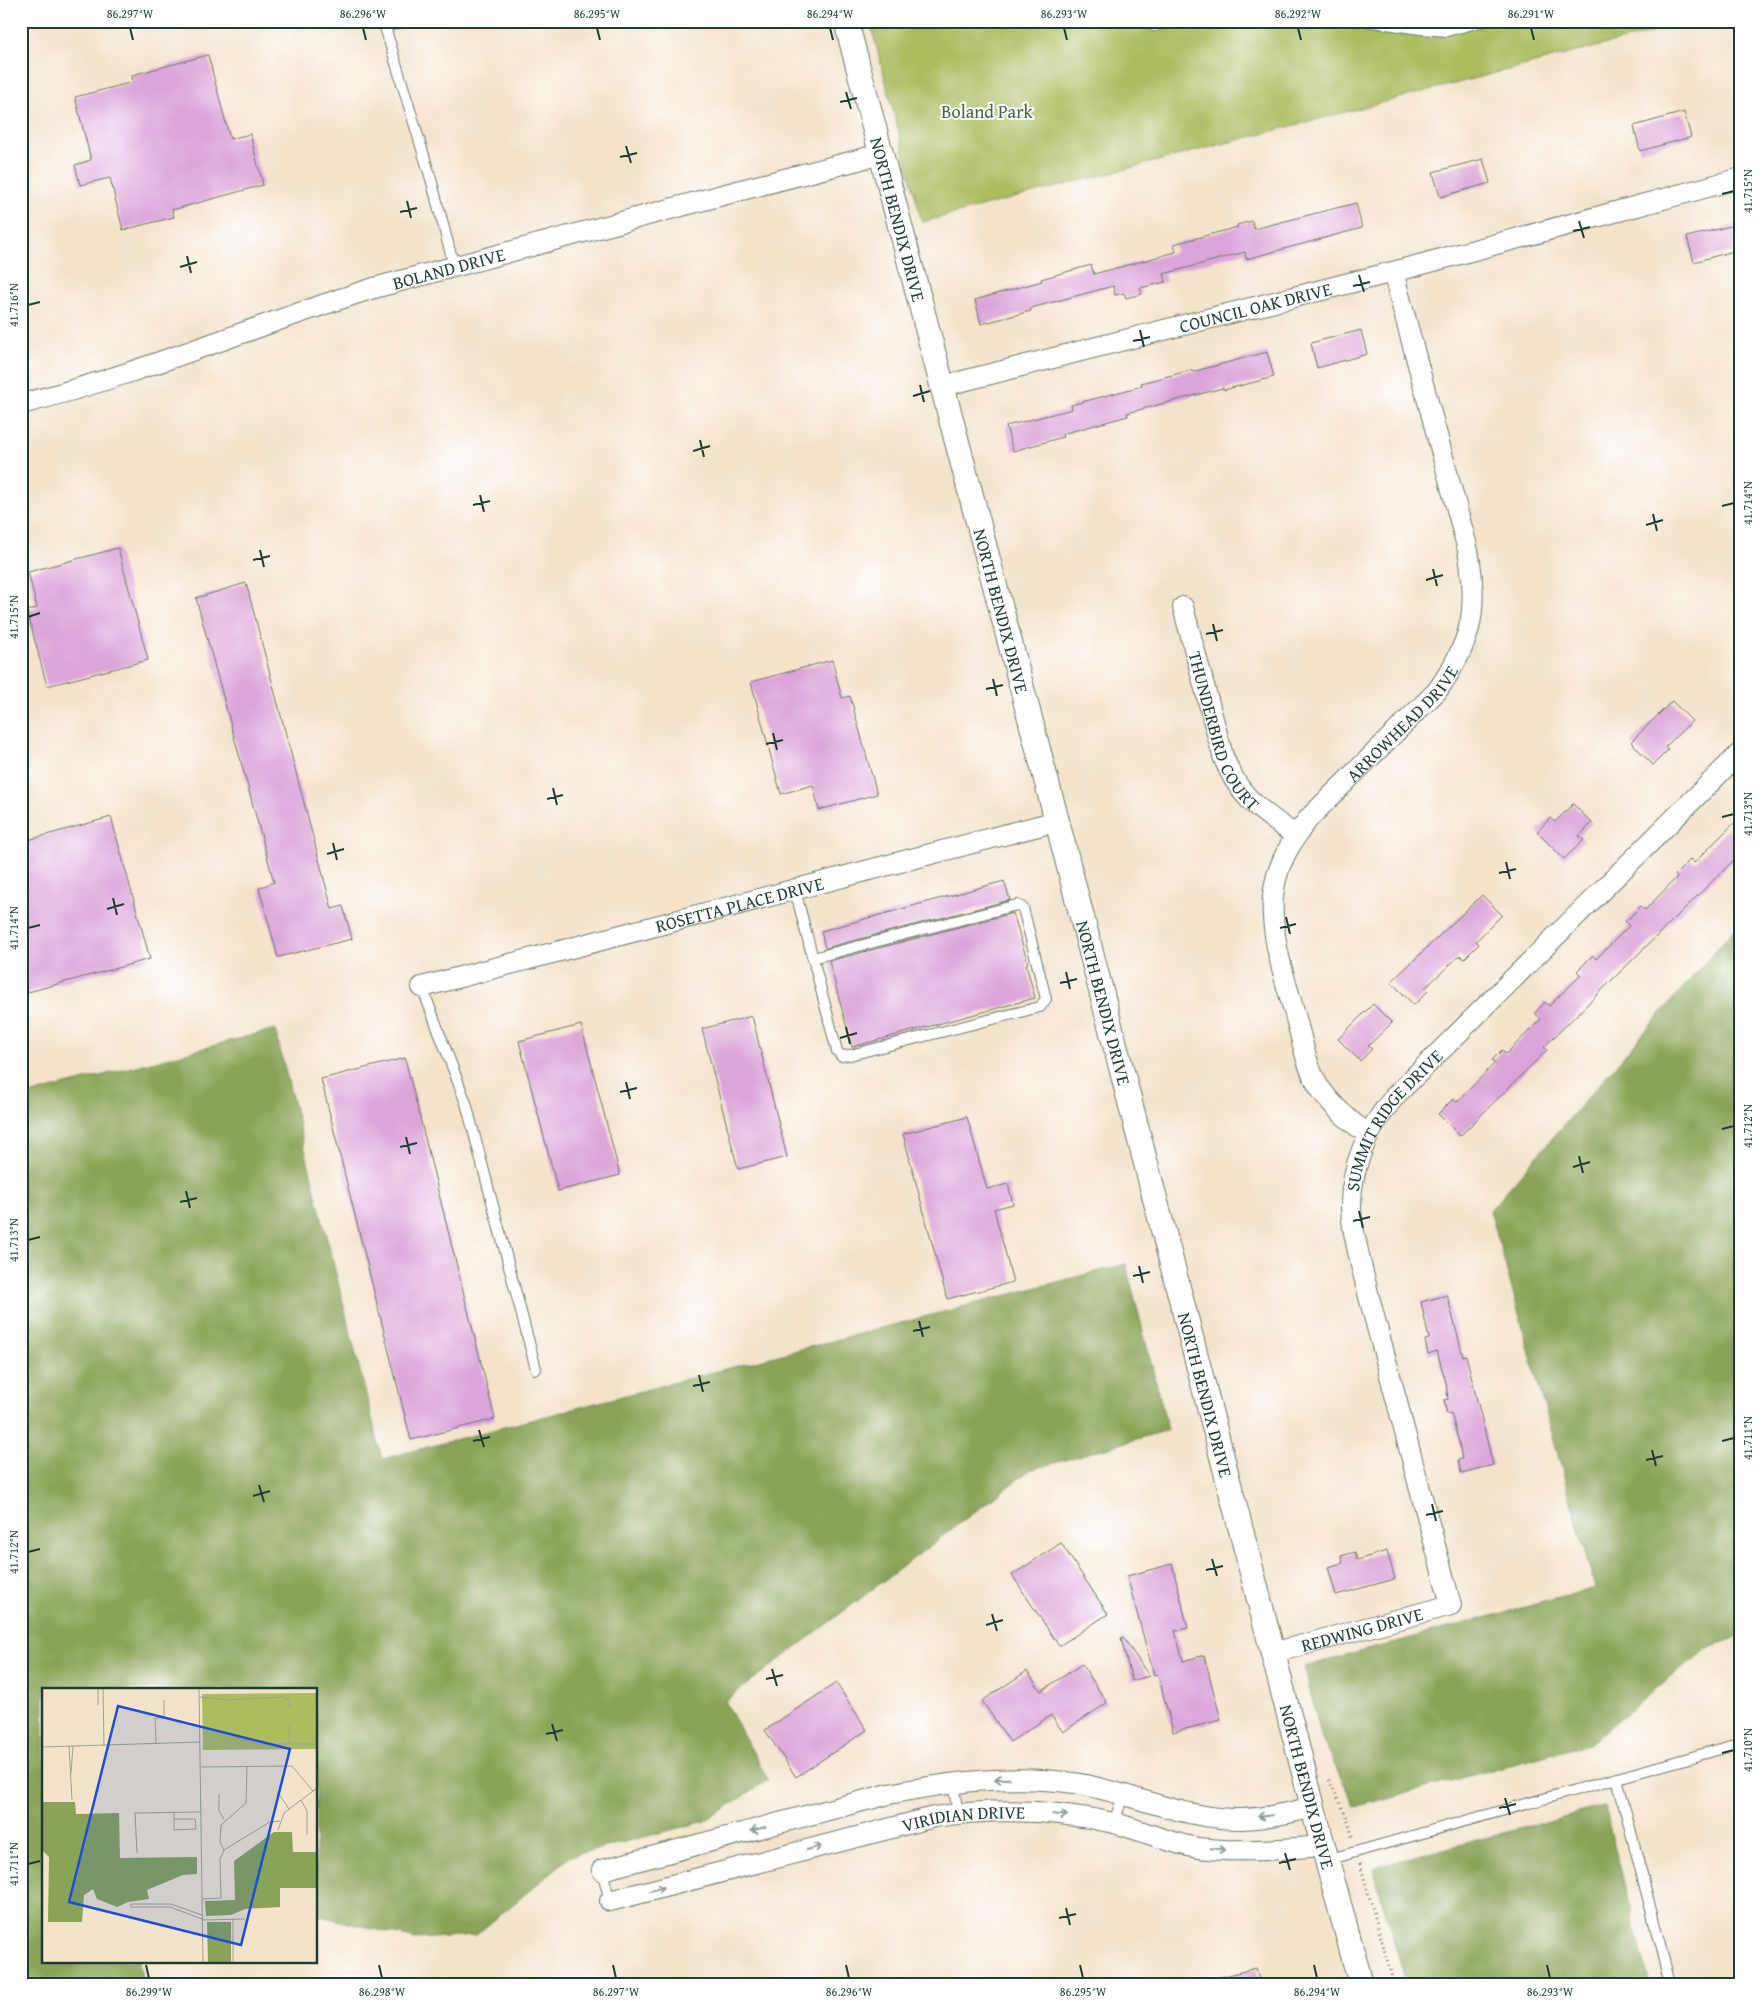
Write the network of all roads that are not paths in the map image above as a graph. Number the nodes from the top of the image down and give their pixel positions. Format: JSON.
{"nodes":[{"id":1,"x":406,"y":21,"type":"edge"},
{"id":2,"x":846,"y":21,"type":"edge"},
{"id":3,"x":1176,"y":21,"type":"edge"},
{"id":4,"x":1366,"y":21,"type":"edge"},
{"id":5,"x":1484,"y":21,"type":"edge"},
{"id":6,"x":1154,"y":26,"type":"dead end"},
{"id":7,"x":882,"y":154,"type":"junction"},
{"id":8,"x":1741,"y":178,"type":"edge"},
{"id":9,"x":454,"y":266,"type":"junction"},
{"id":10,"x":1393,"y":272,"type":"junction"},
{"id":11,"x":943,"y":386,"type":"junction"},
{"id":12,"x":21,"y":404,"type":"edge"},
{"id":13,"x":1184,"y":607,"type":"dead end"},
{"id":14,"x":1741,"y":752,"type":"edge"},
{"id":15,"x":1057,"y":821,"type":"junction"},
{"id":16,"x":1295,"y":835,"type":"junction"},
{"id":17,"x":794,"y":890,"type":"junction"},
{"id":18,"x":813,"y":958,"type":"junction"},
{"id":19,"x":422,"y":987,"type":"joint"},
{"id":20,"x":1368,"y":1134,"type":"junction"},
{"id":21,"x":536,"y":1369,"type":"dead end"},
{"id":22,"x":1450,"y":1605,"type":"joint"},
{"id":23,"x":1273,"y":1653,"type":"junction"},
{"id":24,"x":1731,"y":1746,"type":"dead end"},
{"id":25,"x":1617,"y":1778,"type":"junction"},
{"id":26,"x":953,"y":1784,"type":"junction"},
{"id":27,"x":1123,"y":1795,"type":"junction"},
{"id":28,"x":1313,"y":1808,"type":"junction"},
{"id":29,"x":958,"y":1813,"type":"junction"},
{"id":30,"x":1114,"y":1823,"type":"junction"},
{"id":31,"x":1325,"y":1853,"type":"junction"},
{"id":32,"x":602,"y":1870,"type":"joint"},
{"id":33,"x":610,"y":1902,"type":"joint"},
{"id":34,"x":1361,"y":1984,"type":"edge"},
{"id":35,"x":1670,"y":1984,"type":"edge"}],
"edges":[{"from":1,"to":9,"type":"lane"},
{"from":2,"to":7,"type":"street","name":"NORTH BENDIX DRIVE"},
{"from":3,"to":6,"type":"lane"},
{"from":4,"to":5,"type":"lane"},
{"from":7,"to":9,"type":"street","name":"BOLAND DRIVE"},
{"from":7,"to":11,"type":"street","name":"NORTH BENDIX DRIVE"},
{"from":8,"to":10,"type":"street","name":"COUNCIL OAK DRIVE"},
{"from":9,"to":12,"type":"street","name":"BOLAND DRIVE"},
{"from":10,"to":11,"type":"street","name":"COUNCIL OAK DRIVE"},
{"from":10,"to":16,"type":"street","name":"ARROWHEAD DRIVE"},
{"from":11,"to":15,"type":"street","name":"NORTH BENDIX DRIVE"},
{"from":13,"to":16,"type":"street","name":"THUNDERBIRD COURT"},
{"from":14,"to":20,"type":"street","name":"SUMMIT RIDGE DRIVE"},
{"from":15,"to":17,"type":"street","name":"ROSETTA PLACE DRIVE"},
{"from":15,"to":23,"type":"street","name":"NORTH BENDIX DRIVE"},
{"from":16,"to":20,"type":"street","name":"ARROWHEAD DRIVE"},
{"from":17,"to":18,"type":"lane"},
{"from":17,"to":19,"type":"street","name":"ROSETTA PLACE DRIVE"},
{"from":18,"to":18,"type":"lane"},
{"from":19,"to":21,"type":"lane"},
{"from":20,"to":22,"type":"street","name":"SUMMIT RIDGE DRIVE"},
{"from":22,"to":23,"type":"street","name":"REDWING DRIVE"},
{"from":23,"to":28,"type":"street","name":"NORTH BENDIX DRIVE"},
{"from":24,"to":25,"type":"lane"},
{"from":25,"to":31,"type":"lane"},
{"from":25,"to":35,"type":"lane"},
{"from":27,"to":26,"type":"street","name":"VIRIDIAN DRIVE","one_way":true},
{"from":26,"to":29,"type":"lane"},
{"from":26,"to":32,"type":"street","name":"VIRIDIAN DRIVE","one_way":true},
{"from":28,"to":27,"type":"street","name":"VIRIDIAN DRIVE","one_way":true},
{"from":27,"to":30,"type":"lane"},
{"from":28,"to":31,"type":"street","name":"NORTH BENDIX DRIVE"},
{"from":29,"to":30,"type":"street","name":"VIRIDIAN DRIVE","one_way":true},
{"from":33,"to":29,"type":"street","name":"VIRIDIAN DRIVE","one_way":true},
{"from":30,"to":31,"type":"street","name":"VIRIDIAN DRIVE","one_way":true},
{"from":31,"to":34,"type":"street","name":"NORTH BENDIX DRIVE"},
{"from":32,"to":33,"type":"lane"}]}
